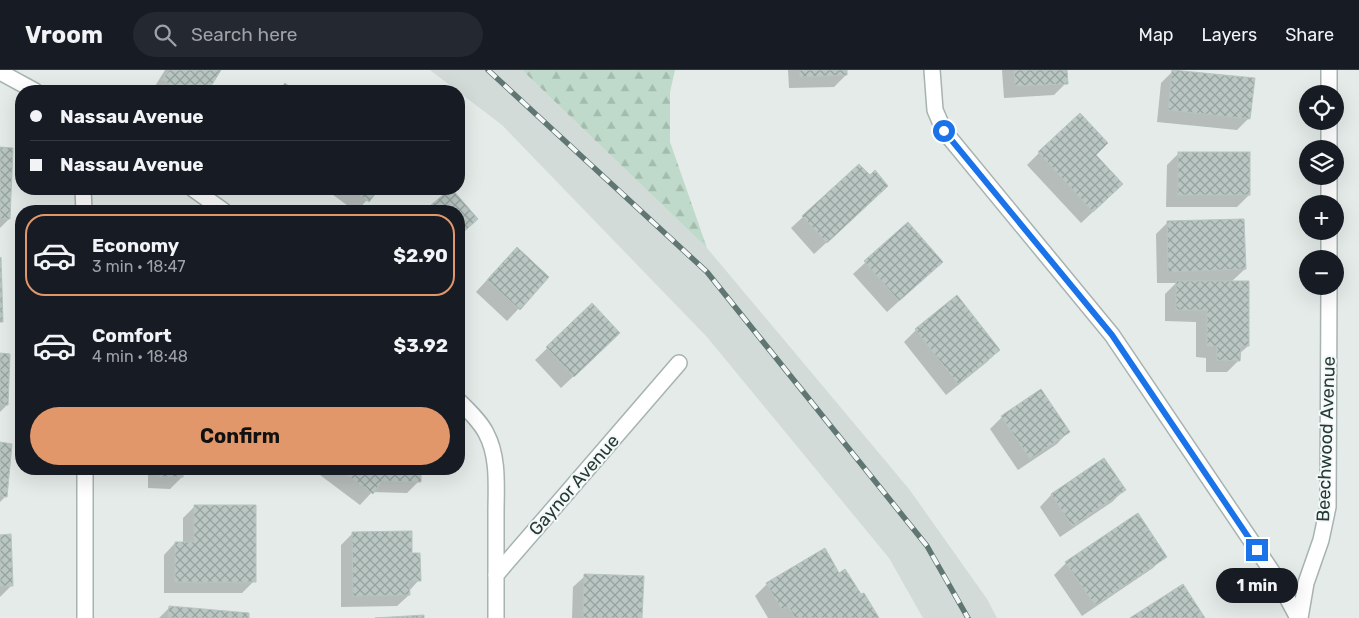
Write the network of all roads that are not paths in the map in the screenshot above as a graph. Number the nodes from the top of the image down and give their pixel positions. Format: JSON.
{"nodes":[{"id":1,"x":932,"y":70,"type":"edge"},
{"id":2,"x":1329,"y":70,"type":"edge"},
{"id":3,"x":0,"y":72,"type":"edge"},
{"id":4,"x":24,"y":85,"type":"edge"},
{"id":5,"x":1329,"y":85,"type":"edge"},
{"id":6,"x":201,"y":195,"type":"edge"},
{"id":7,"x":216,"y":205,"type":"edge"},
{"id":8,"x":1328,"y":295,"type":"edge"},
{"id":9,"x":679,"y":363,"type":"dead end"},
{"id":10,"x":465,"y":407,"type":"edge"},
{"id":11,"x":85,"y":475,"type":"edge"},
{"id":12,"x":496,"y":574,"type":"junction"},
{"id":13,"x":86,"y":618,"type":"edge"},
{"id":14,"x":496,"y":618,"type":"edge"},
{"id":15,"x":1299,"y":618,"type":"edge"}],
"edges":[{"from":1,"to":15,"type":"street"},
{"from":2,"to":5,"type":"street"},
{"from":3,"to":4,"type":"street"},
{"from":6,"to":7,"type":"street"},
{"from":8,"to":15,"type":"street","name":"Beechwood Avenue"},
{"from":9,"to":12,"type":"street","name":"Gaynor Avenue"},
{"from":10,"to":12,"type":"street"},
{"from":11,"to":13,"type":"street"},
{"from":12,"to":14,"type":"street"}]}
